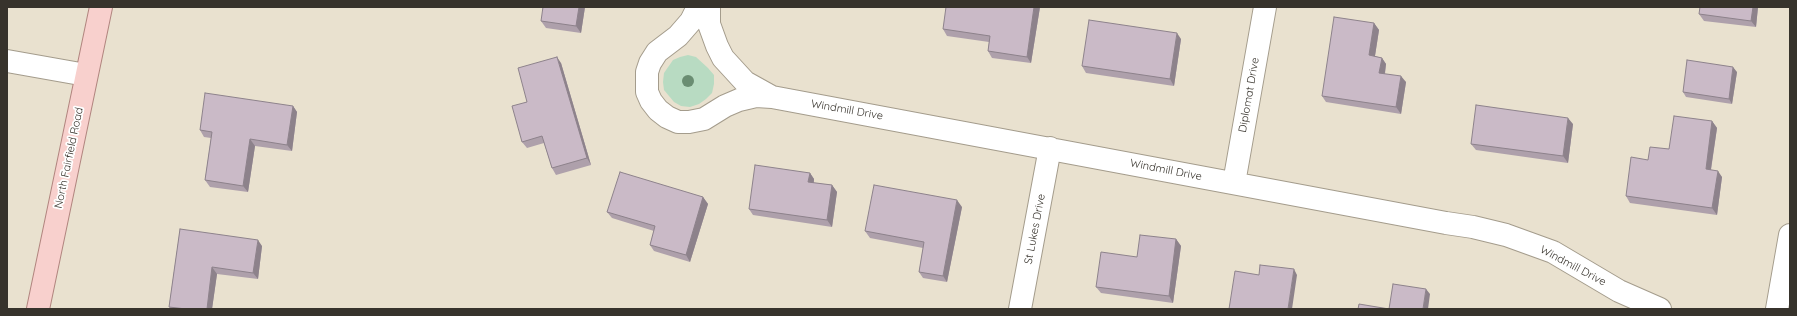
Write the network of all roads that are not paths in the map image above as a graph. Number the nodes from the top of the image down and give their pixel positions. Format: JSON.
{"nodes":[{"id":1,"x":101,"y":7,"type":"edge"},
{"id":2,"x":698,"y":7,"type":"edge"},
{"id":3,"x":709,"y":7,"type":"edge"},
{"id":4,"x":1265,"y":7,"type":"edge"},
{"id":5,"x":7,"y":61,"type":"edge"},
{"id":6,"x":86,"y":75,"type":"junction"},
{"id":7,"x":772,"y":97,"type":"junction"},
{"id":8,"x":1050,"y":148,"type":"junction"},
{"id":9,"x":1234,"y":183,"type":"junction"},
{"id":10,"x":1790,"y":235,"type":"edge"},
{"id":11,"x":38,"y":309,"type":"edge"},
{"id":12,"x":1020,"y":309,"type":"edge"},
{"id":13,"x":1660,"y":309,"type":"edge"},
{"id":14,"x":1777,"y":309,"type":"edge"}],
"edges":[{"from":1,"to":6,"type":"main road","name":"North Fairfield Road"},
{"from":2,"to":7,"type":"street"},
{"from":3,"to":7,"type":"street","name":"Windmill Drive"},
{"from":4,"to":9,"type":"street","name":"Diplomat Drive"},
{"from":5,"to":6,"type":"street"},
{"from":6,"to":11,"type":"main road","name":"North Fairfield Road"},
{"from":7,"to":8,"type":"street","name":"Windmill Drive"},
{"from":8,"to":9,"type":"street","name":"Windmill Drive"},
{"from":8,"to":12,"type":"street","name":"St Lukes Drive"},
{"from":9,"to":13,"type":"street","name":"Windmill Drive"},
{"from":10,"to":14,"type":"street"}]}
